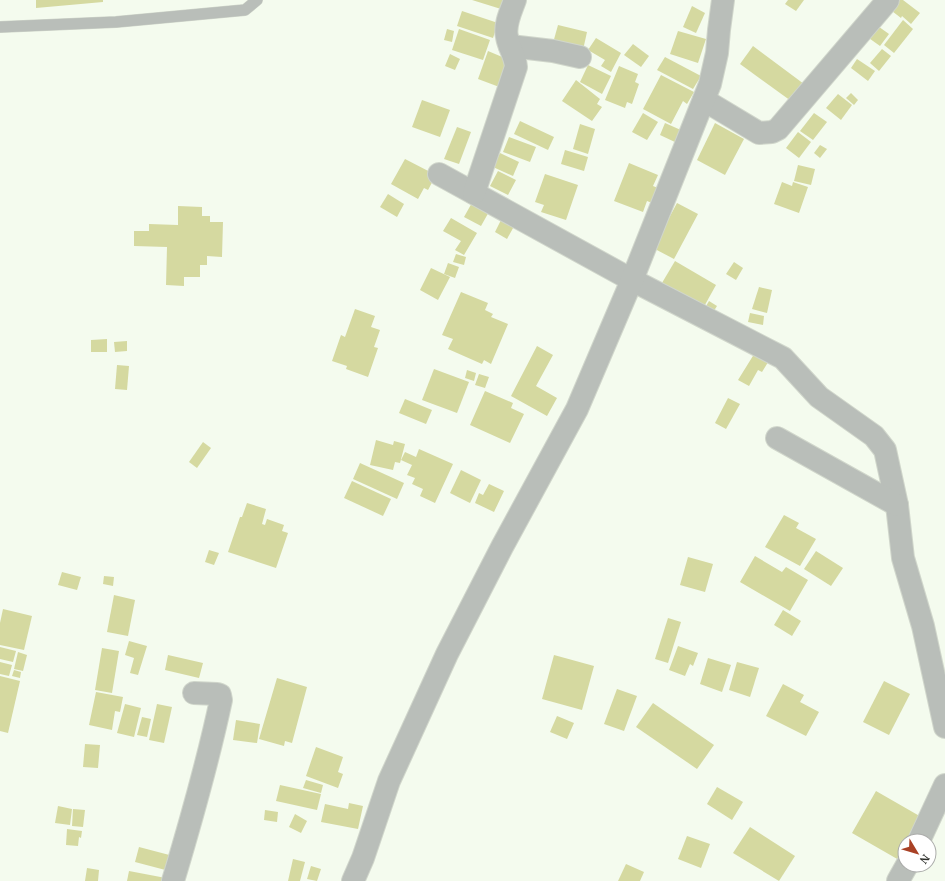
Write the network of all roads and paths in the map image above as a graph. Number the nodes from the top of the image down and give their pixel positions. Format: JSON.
{"nodes":[{"id":1,"x":257,"y":0,"type":"edge"},
{"id":2,"x":515,"y":0,"type":"edge"},
{"id":3,"x":723,"y":0,"type":"edge"},
{"id":4,"x":888,"y":0,"type":"edge"},
{"id":5,"x":0,"y":27,"type":"edge"},
{"id":6,"x":510,"y":46,"type":"junction"},
{"id":7,"x":580,"y":57,"type":"dead end"},
{"id":8,"x":704,"y":100,"type":"junction"},
{"id":9,"x":439,"y":174,"type":"dead end"},
{"id":10,"x":474,"y":193,"type":"junction"},
{"id":11,"x":632,"y":280,"type":"junction"},
{"id":12,"x":777,"y":438,"type":"dead end"},
{"id":13,"x":897,"y":505,"type":"junction"},
{"id":14,"x":194,"y":693,"type":"dead end"},
{"id":15,"x":945,"y":727,"type":"edge"},
{"id":16,"x":945,"y":785,"type":"edge"},
{"id":17,"x":923,"y":833,"type":"edge"},
{"id":18,"x":173,"y":881,"type":"edge"},
{"id":19,"x":353,"y":881,"type":"edge"}],
"edges":[{"from":1,"to":5,"type":"lane"},
{"from":2,"to":6,"type":"street"},
{"from":3,"to":8,"type":"street"},
{"from":4,"to":8,"type":"street"},
{"from":6,"to":7,"type":"street"},
{"from":6,"to":10,"type":"street"},
{"from":8,"to":11,"type":"street"},
{"from":9,"to":10,"type":"street"},
{"from":10,"to":11,"type":"street"},
{"from":11,"to":13,"type":"street"},
{"from":11,"to":19,"type":"street"},
{"from":12,"to":13,"type":"street"},
{"from":13,"to":15,"type":"street"},
{"from":14,"to":18,"type":"street"},
{"from":16,"to":17,"type":"street"}]}
